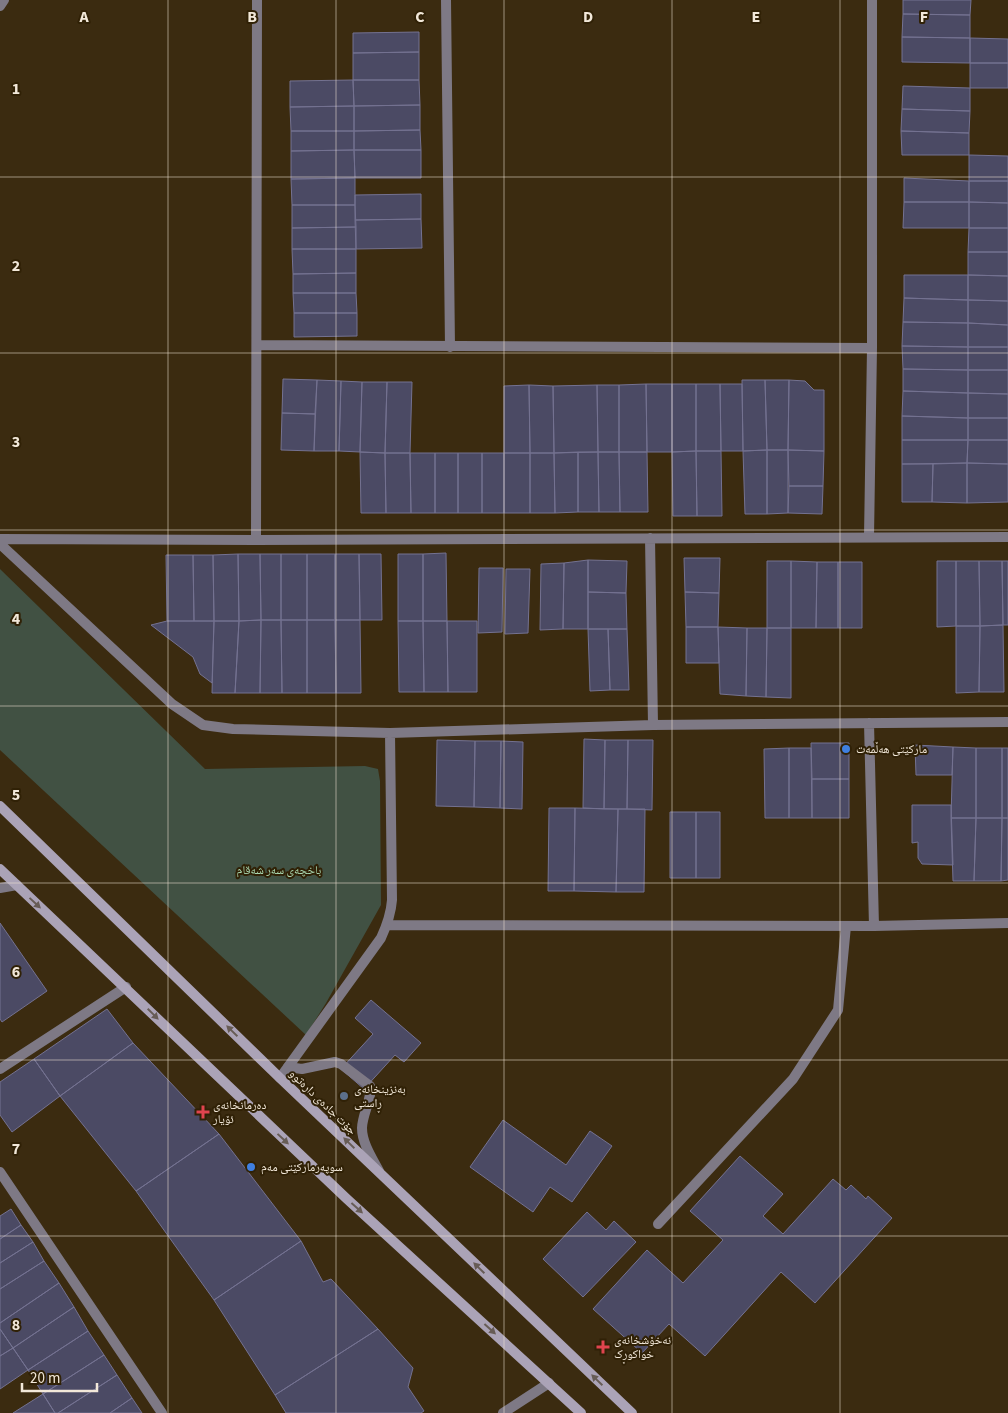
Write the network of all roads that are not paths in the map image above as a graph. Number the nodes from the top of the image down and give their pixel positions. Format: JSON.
{"nodes":[{"id":1,"x":4,"y":0,"type":"edge"},
{"id":2,"x":257,"y":0,"type":"edge"},
{"id":3,"x":446,"y":0,"type":"edge"},
{"id":4,"x":872,"y":0,"type":"edge"},
{"id":5,"x":0,"y":6,"type":"edge"},
{"id":6,"x":256,"y":345,"type":"junction"},
{"id":7,"x":450,"y":347,"type":"junction"},
{"id":8,"x":872,"y":348,"type":"junction"},
{"id":9,"x":869,"y":537,"type":"junction"},
{"id":10,"x":1008,"y":537,"type":"edge"},
{"id":11,"x":650,"y":538,"type":"junction"},
{"id":12,"x":0,"y":539,"type":"edge"},
{"id":13,"x":256,"y":540,"type":"junction"},
{"id":14,"x":0,"y":544,"type":"edge"},
{"id":15,"x":1008,"y":722,"type":"edge"},
{"id":16,"x":869,"y":723,"type":"junction"},
{"id":17,"x":654,"y":725,"type":"junction"},
{"id":18,"x":390,"y":733,"type":"junction"},
{"id":19,"x":0,"y":806,"type":"edge"},
{"id":20,"x":0,"y":869,"type":"edge"},
{"id":21,"x":17,"y":885,"type":"junction"},
{"id":22,"x":0,"y":888,"type":"edge"},
{"id":23,"x":1008,"y":923,"type":"edge"},
{"id":24,"x":387,"y":925,"type":"junction"},
{"id":25,"x":846,"y":926,"type":"junction"},
{"id":26,"x":874,"y":926,"type":"junction"},
{"id":27,"x":126,"y":987,"type":"junction"},
{"id":28,"x":288,"y":1067,"type":"junction"},
{"id":29,"x":0,"y":1069,"type":"edge"},
{"id":30,"x":280,"y":1078,"type":"junction"},
{"id":31,"x":0,"y":1172,"type":"edge"},
{"id":32,"x":381,"y":1174,"type":"junction"},
{"id":33,"x":658,"y":1224,"type":"dead end"},
{"id":34,"x":549,"y":1383,"type":"junction"},
{"id":35,"x":162,"y":1413,"type":"edge"},
{"id":36,"x":503,"y":1413,"type":"edge"},
{"id":37,"x":581,"y":1413,"type":"edge"},
{"id":38,"x":632,"y":1413,"type":"edge"}],
"edges":[{"from":1,"to":5,"type":"street"},
{"from":2,"to":6,"type":"street"},
{"from":3,"to":7,"type":"street"},
{"from":4,"to":8,"type":"street"},
{"from":6,"to":7,"type":"street"},
{"from":6,"to":13,"type":"street"},
{"from":7,"to":8,"type":"street"},
{"from":8,"to":9,"type":"street"},
{"from":9,"to":10,"type":"street"},
{"from":9,"to":11,"type":"street"},
{"from":11,"to":13,"type":"street"},
{"from":11,"to":17,"type":"street"},
{"from":12,"to":13,"type":"street"},
{"from":14,"to":18,"type":"street"},
{"from":15,"to":16,"type":"street"},
{"from":16,"to":17,"type":"street"},
{"from":16,"to":26,"type":"street"},
{"from":17,"to":18,"type":"street"},
{"from":18,"to":24,"type":"street"},
{"from":30,"to":19,"type":"main road","name":"جۆت جادەی دارەتوو","one_way":true},
{"from":20,"to":21,"type":"main road"},
{"from":21,"to":22,"type":"street"},
{"from":21,"to":27,"type":"main road","one_way":true},
{"from":23,"to":26,"type":"street"},
{"from":24,"to":25,"type":"street"},
{"from":24,"to":28,"type":"street"},
{"from":25,"to":26,"type":"street"},
{"from":25,"to":33,"type":"street"},
{"from":27,"to":29,"type":"street"},
{"from":27,"to":34,"type":"main road","one_way":true},
{"from":28,"to":30,"type":"street"},
{"from":28,"to":32,"type":"street"},
{"from":32,"to":30,"type":"main road","name":"جۆت جادەی دارەتوو","one_way":true},
{"from":31,"to":35,"type":"street"},
{"from":38,"to":32,"type":"main road","name":"جۆت جادەی دارەتوو","one_way":true},
{"from":34,"to":36,"type":"street"},
{"from":34,"to":37,"type":"main road"}]}
